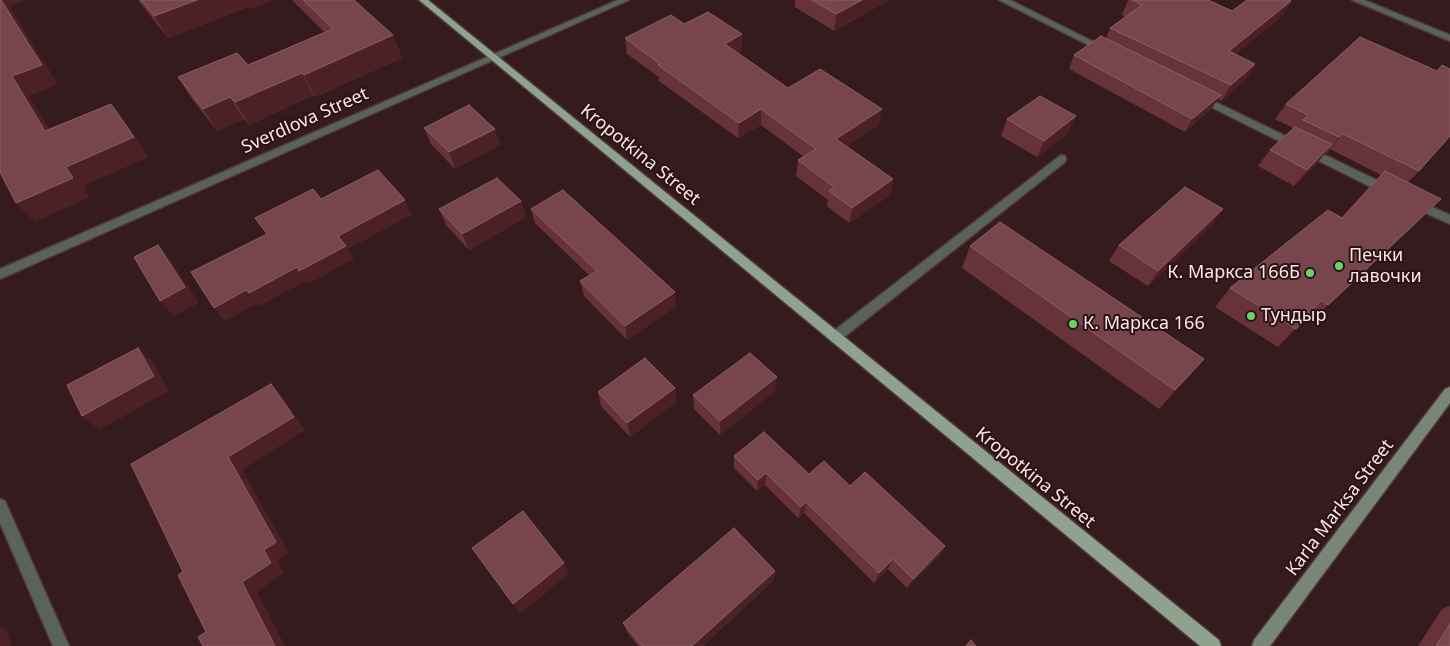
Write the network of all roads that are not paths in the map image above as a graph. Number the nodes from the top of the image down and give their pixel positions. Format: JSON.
{"nodes":[{"id":1,"x":423,"y":0,"type":"edge"},
{"id":2,"x":625,"y":0,"type":"edge"},
{"id":3,"x":1003,"y":0,"type":"edge"},
{"id":4,"x":1356,"y":0,"type":"edge"},
{"id":5,"x":1450,"y":38,"type":"edge"},
{"id":6,"x":1110,"y":53,"type":"edge"},
{"id":7,"x":492,"y":57,"type":"junction"},
{"id":8,"x":1191,"y":93,"type":"edge"},
{"id":9,"x":1061,"y":159,"type":"dead end"},
{"id":10,"x":1450,"y":220,"type":"edge"},
{"id":11,"x":0,"y":274,"type":"edge"},
{"id":12,"x":836,"y":337,"type":"junction"},
{"id":13,"x":1450,"y":393,"type":"edge"},
{"id":14,"x":0,"y":506,"type":"edge"},
{"id":15,"x":62,"y":646,"type":"edge"},
{"id":16,"x":1213,"y":646,"type":"edge"},
{"id":17,"x":1260,"y":646,"type":"edge"}],
"edges":[{"from":1,"to":7,"type":"main road","name":"Kropotkina Street"},
{"from":2,"to":7,"type":"street","name":"Sverdlova Street"},
{"from":3,"to":6,"type":"street"},
{"from":4,"to":5,"type":"street"},
{"from":7,"to":11,"type":"street","name":"Sverdlova Street"},
{"from":7,"to":12,"type":"main road","name":"Kropotkina Street"},
{"from":8,"to":10,"type":"street"},
{"from":9,"to":12,"type":"street"},
{"from":12,"to":16,"type":"main road","name":"Kropotkina Street"},
{"from":13,"to":17,"type":"street","name":"Karla Marksa Street"},
{"from":14,"to":15,"type":"street"}]}
